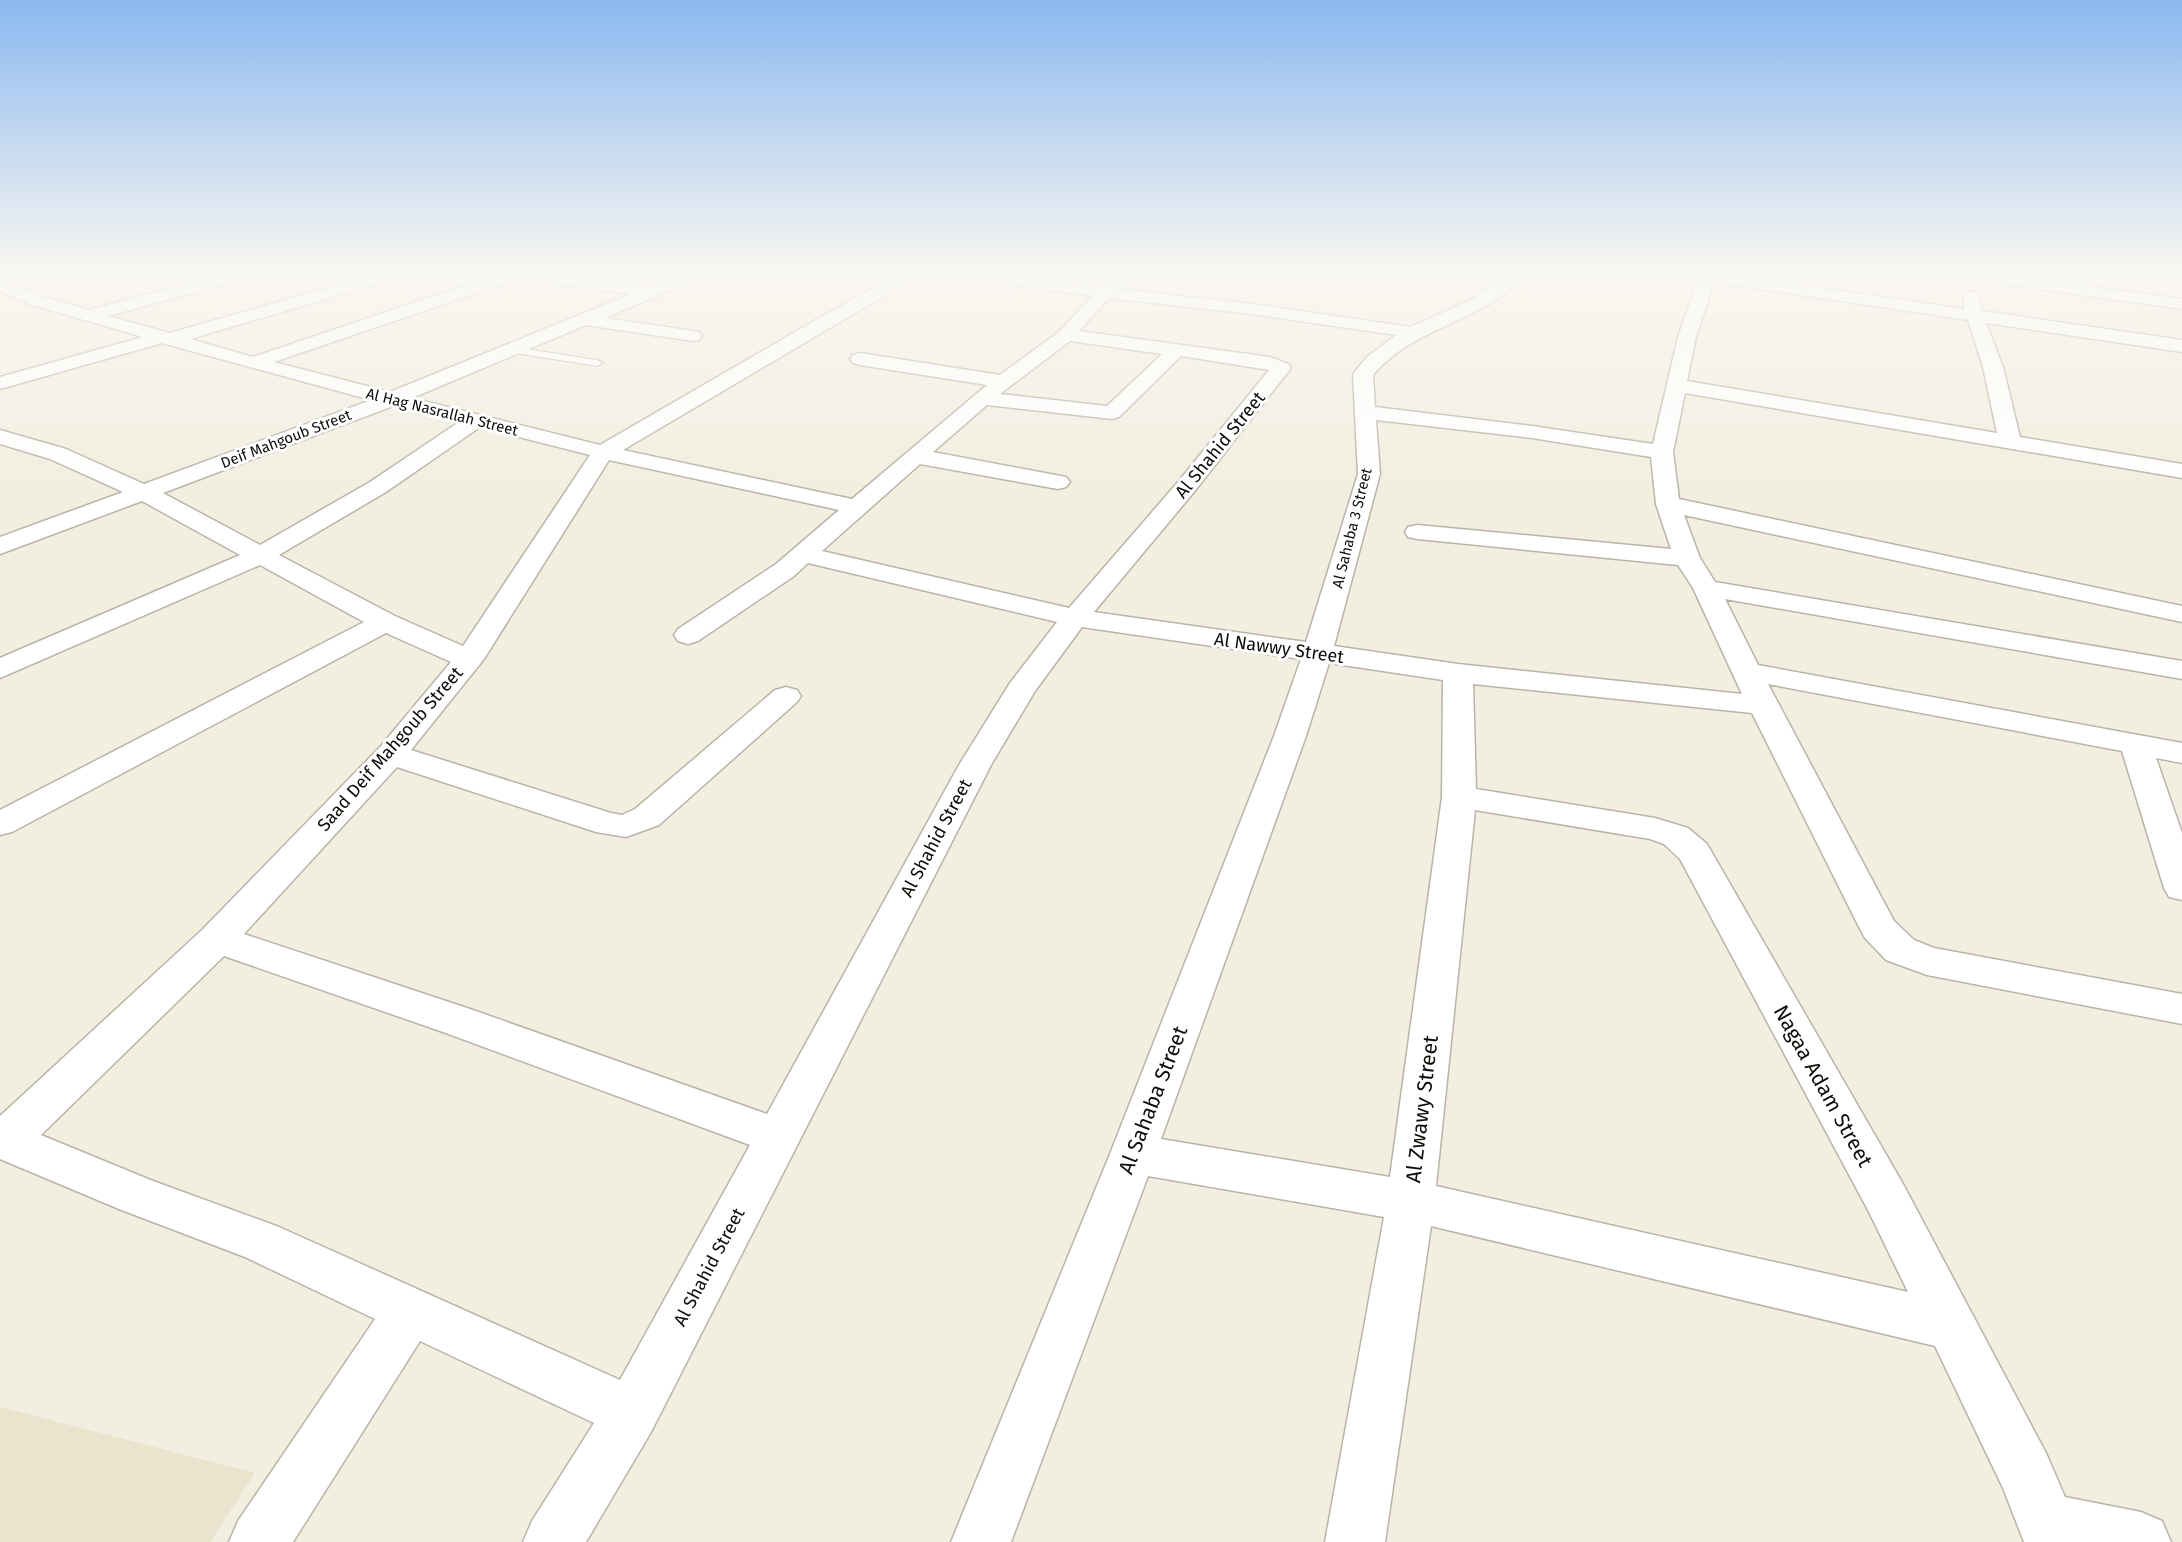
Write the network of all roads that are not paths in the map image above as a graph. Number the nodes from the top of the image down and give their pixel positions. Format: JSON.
{"nodes":[{"id":1,"x":147,"y":343,"type":"edge"},
{"id":2,"x":183,"y":343,"type":"edge"},
{"id":3,"x":312,"y":343,"type":"edge"},
{"id":4,"x":530,"y":343,"type":"edge"},
{"id":5,"x":791,"y":343,"type":"edge"},
{"id":6,"x":1055,"y":343,"type":"edge"},
{"id":7,"x":1125,"y":343,"type":"edge"},
{"id":8,"x":1397,"y":343,"type":"edge"},
{"id":9,"x":1686,"y":343,"type":"edge"},
{"id":10,"x":1984,"y":343,"type":"edge"},
{"id":11,"x":2162,"y":343,"type":"edge"},
{"id":12,"x":2182,"y":346,"type":"edge"},
{"id":13,"x":513,"y":350,"type":"junction"},
{"id":14,"x":1177,"y":350,"type":"junction"},
{"id":15,"x":860,"y":359,"type":"dead end"},
{"id":16,"x":254,"y":363,"type":"junction"},
{"id":17,"x":597,"y":363,"type":"dead end"},
{"id":18,"x":1002,"y":381,"type":"junction"},
{"id":19,"x":0,"y":383,"type":"edge"},
{"id":20,"x":1676,"y":385,"type":"junction"},
{"id":21,"x":982,"y":398,"type":"junction"},
{"id":22,"x":392,"y":399,"type":"junction"},
{"id":23,"x":1365,"y":412,"type":"junction"},
{"id":24,"x":475,"y":421,"type":"junction"},
{"id":25,"x":0,"y":437,"type":"edge"},
{"id":26,"x":2010,"y":441,"type":"junction"},
{"id":27,"x":603,"y":452,"type":"junction"},
{"id":28,"x":1662,"y":452,"type":"junction"},
{"id":29,"x":916,"y":456,"type":"junction"},
{"id":30,"x":2182,"y":471,"type":"edge"},
{"id":31,"x":1058,"y":482,"type":"dead end"},
{"id":32,"x":145,"y":493,"type":"junction"},
{"id":33,"x":1668,"y":504,"type":"junction"},
{"id":34,"x":856,"y":507,"type":"junction"},
{"id":35,"x":1418,"y":532,"type":"dead end"},
{"id":36,"x":0,"y":546,"type":"edge"},
{"id":37,"x":802,"y":554,"type":"junction"},
{"id":38,"x":259,"y":556,"type":"junction"},
{"id":39,"x":1687,"y":558,"type":"junction"},
{"id":40,"x":1706,"y":588,"type":"junction"},
{"id":41,"x":2182,"y":614,"type":"edge"},
{"id":42,"x":1075,"y":618,"type":"junction"},
{"id":43,"x":385,"y":622,"type":"junction"},
{"id":44,"x":688,"y":635,"type":"dead end"},
{"id":45,"x":1317,"y":654,"type":"junction"},
{"id":46,"x":469,"y":659,"type":"junction"},
{"id":47,"x":0,"y":669,"type":"edge"},
{"id":48,"x":2182,"y":670,"type":"edge"},
{"id":49,"x":1749,"y":672,"type":"junction"},
{"id":50,"x":1458,"y":673,"type":"junction"},
{"id":51,"x":786,"y":696,"type":"dead end"},
{"id":52,"x":1763,"y":705,"type":"junction"},
{"id":53,"x":2136,"y":745,"type":"junction"},
{"id":54,"x":2182,"y":753,"type":"edge"},
{"id":55,"x":391,"y":754,"type":"junction"},
{"id":56,"x":1459,"y":796,"type":"junction"},
{"id":57,"x":0,"y":824,"type":"edge"},
{"id":58,"x":2182,"y":888,"type":"edge"},
{"id":59,"x":217,"y":939,"type":"junction"},
{"id":60,"x":2182,"y":1009,"type":"edge"},
{"id":61,"x":777,"y":1136,"type":"junction"},
{"id":62,"x":3,"y":1138,"type":"edge"},
{"id":63,"x":1133,"y":1154,"type":"junction"},
{"id":64,"x":1411,"y":1201,"type":"junction"},
{"id":65,"x":410,"y":1311,"type":"junction"},
{"id":66,"x":1951,"y":1326,"type":"junction"},
{"id":67,"x":632,"y":1413,"type":"junction"},
{"id":68,"x":2050,"y":1533,"type":"edge"},
{"id":69,"x":259,"y":1542,"type":"edge"},
{"id":70,"x":553,"y":1542,"type":"edge"},
{"id":71,"x":981,"y":1542,"type":"edge"},
{"id":72,"x":1354,"y":1542,"type":"edge"},
{"id":73,"x":2141,"y":1542,"type":"edge"}],
"edges":[{"from":1,"to":19,"type":"street"},
{"from":2,"to":16,"type":"street","name":"Al Hag Nasrallah Street"},
{"from":3,"to":16,"type":"street"},
{"from":4,"to":13,"type":"street","name":"Deif Mahgoub Street"},
{"from":5,"to":27,"type":"street","name":"Saad Deif Mahgoub Street"},
{"from":6,"to":18,"type":"street"},
{"from":7,"to":14,"type":"street","name":"Al Shahid Street"},
{"from":8,"to":23,"type":"street","name":"Al Sahaba 3 Street"},
{"from":9,"to":20,"type":"street"},
{"from":10,"to":26,"type":"street"},
{"from":11,"to":12,"type":"street"},
{"from":13,"to":17,"type":"lane"},
{"from":13,"to":22,"type":"street","name":"Deif Mahgoub Street"},
{"from":14,"to":21,"type":"street"},
{"from":14,"to":42,"type":"street","name":"Al Shahid Street"},
{"from":15,"to":18,"type":"street"},
{"from":16,"to":22,"type":"street","name":"Al Hag Nasrallah Street"},
{"from":18,"to":21,"type":"street"},
{"from":20,"to":26,"type":"street"},
{"from":20,"to":28,"type":"street"},
{"from":21,"to":29,"type":"street"},
{"from":22,"to":24,"type":"street","name":"Al Hag Nasrallah Street"},
{"from":22,"to":32,"type":"street","name":"Deif Mahgoub Street"},
{"from":23,"to":28,"type":"street"},
{"from":23,"to":45,"type":"street","name":"Al Sahaba 3 Street"},
{"from":24,"to":27,"type":"street","name":"Al Hag Nasrallah Street"},
{"from":24,"to":38,"type":"street"},
{"from":25,"to":32,"type":"street"},
{"from":26,"to":30,"type":"street"},
{"from":27,"to":34,"type":"street","name":"Al Hag Nasrallah Street"},
{"from":27,"to":46,"type":"street","name":"Saad Deif Mahgoub Street"},
{"from":28,"to":33,"type":"street"},
{"from":29,"to":31,"type":"street"},
{"from":29,"to":34,"type":"street"},
{"from":32,"to":36,"type":"street","name":"Deif Mahgoub Street"},
{"from":32,"to":38,"type":"street"},
{"from":33,"to":39,"type":"street"},
{"from":33,"to":41,"type":"street"},
{"from":34,"to":37,"type":"street"},
{"from":35,"to":39,"type":"street"},
{"from":37,"to":42,"type":"street","name":"Al Nawwy Street"},
{"from":37,"to":44,"type":"street"},
{"from":38,"to":43,"type":"street"},
{"from":38,"to":47,"type":"street"},
{"from":39,"to":40,"type":"street"},
{"from":40,"to":48,"type":"street"},
{"from":40,"to":49,"type":"street"},
{"from":42,"to":45,"type":"street","name":"Al Nawwy Street"},
{"from":42,"to":61,"type":"street","name":"Al Shahid Street"},
{"from":43,"to":46,"type":"street"},
{"from":43,"to":57,"type":"street"},
{"from":45,"to":50,"type":"street","name":"Al Nawwy Street"},
{"from":45,"to":63,"type":"street","name":"Al Sahaba Street"},
{"from":46,"to":55,"type":"street","name":"Saad Deif Mahgoub Street"},
{"from":49,"to":52,"type":"street"},
{"from":49,"to":53,"type":"street"},
{"from":50,"to":52,"type":"street","name":"Al Nawwy Street"},
{"from":50,"to":56,"type":"street","name":"Al Zwawy Street"},
{"from":51,"to":55,"type":"street"},
{"from":52,"to":60,"type":"street"},
{"from":53,"to":54,"type":"street"},
{"from":53,"to":58,"type":"street"},
{"from":55,"to":59,"type":"street","name":"Saad Deif Mahgoub Street"},
{"from":56,"to":64,"type":"street","name":"Al Zwawy Street"},
{"from":56,"to":66,"type":"street","name":"Nagaa Adam Street"},
{"from":59,"to":61,"type":"street"},
{"from":59,"to":62,"type":"street","name":"Saad Deif Mahgoub Street"},
{"from":61,"to":67,"type":"street","name":"Al Shahid Street"},
{"from":62,"to":65,"type":"street"},
{"from":63,"to":64,"type":"street"},
{"from":63,"to":71,"type":"street","name":"Al Sahaba Street"},
{"from":64,"to":66,"type":"street"},
{"from":64,"to":72,"type":"street","name":"Al Zwawy Street"},
{"from":65,"to":67,"type":"street"},
{"from":65,"to":69,"type":"street"},
{"from":66,"to":68,"type":"street","name":"Nagaa Adam Street"},
{"from":67,"to":70,"type":"street","name":"Al Shahid Street"},
{"from":68,"to":73,"type":"street"}]}
